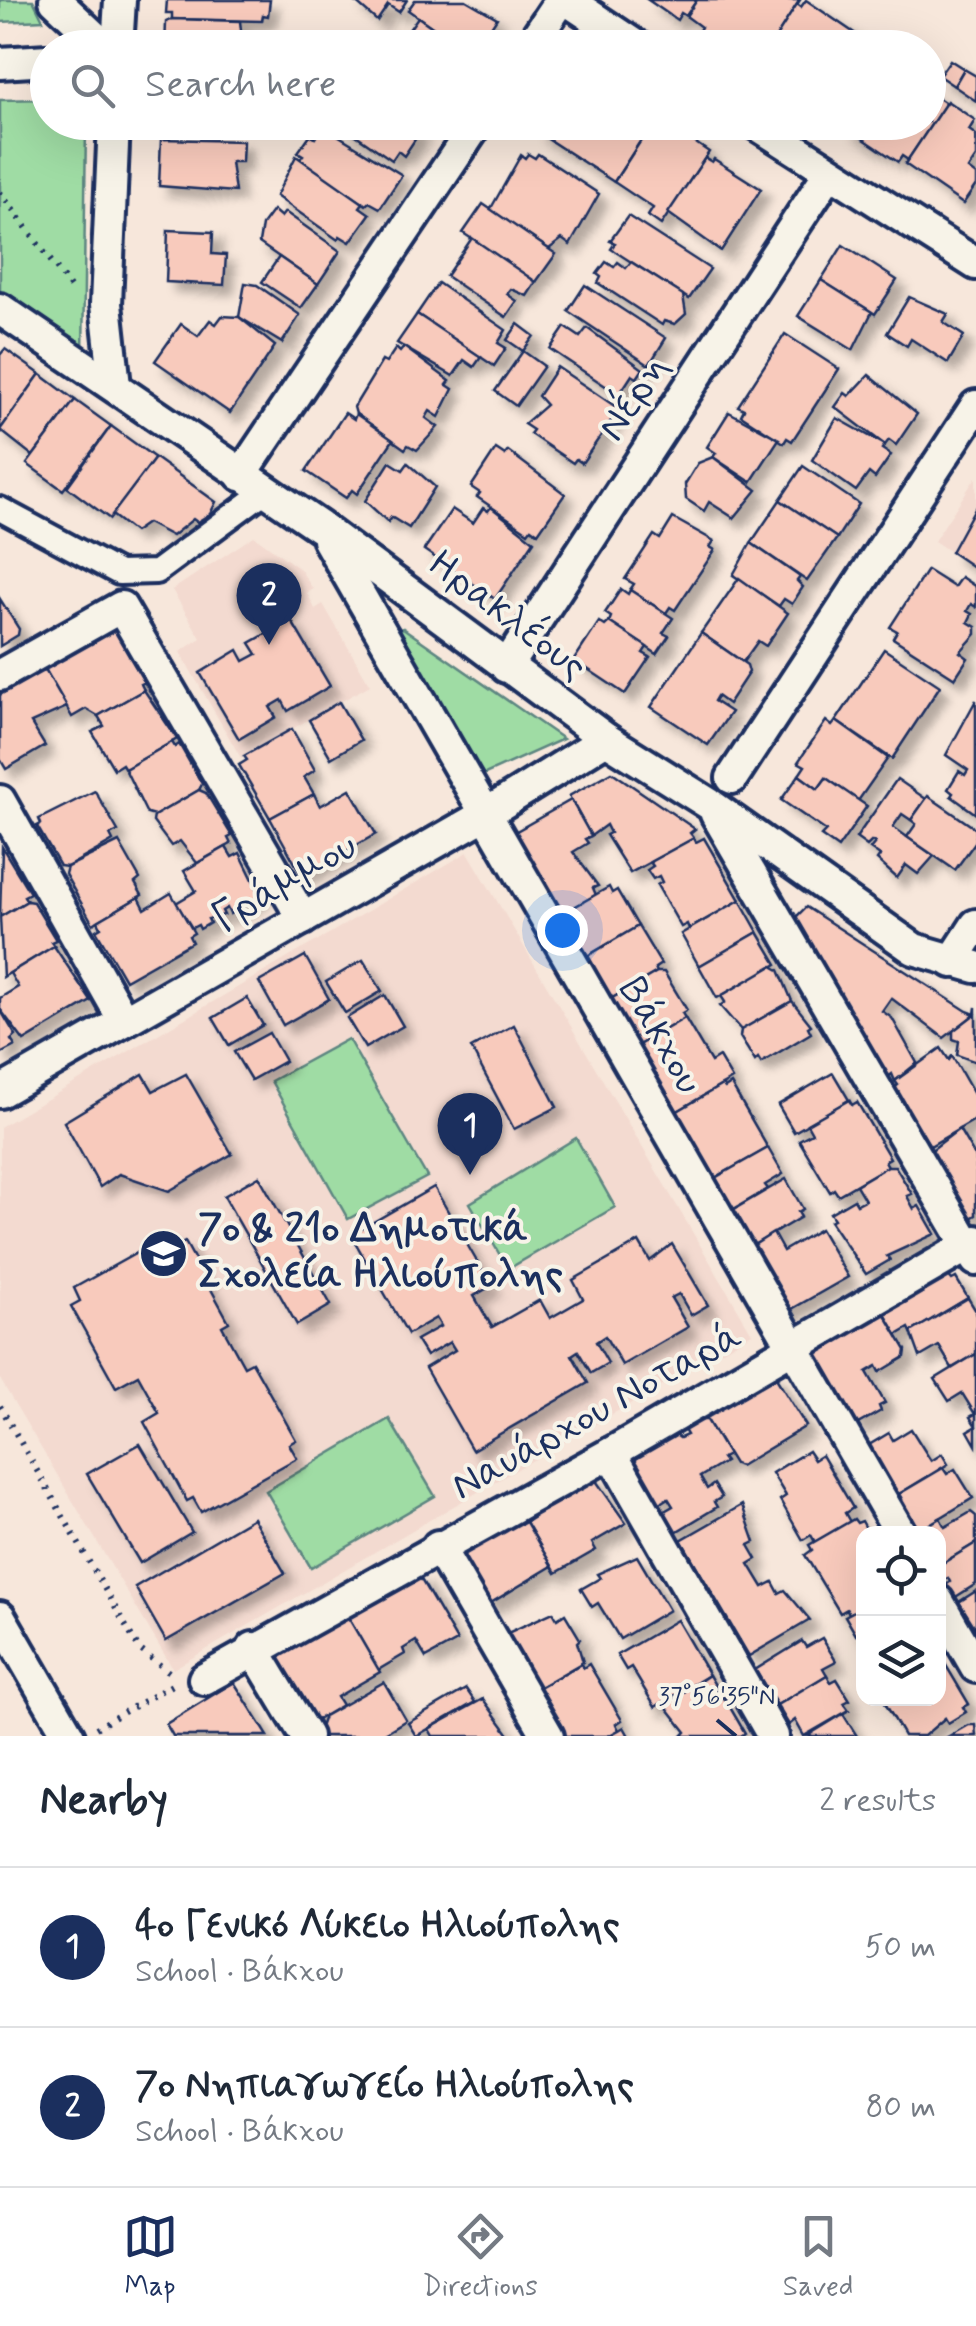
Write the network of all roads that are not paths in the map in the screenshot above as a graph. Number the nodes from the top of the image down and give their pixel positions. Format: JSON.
{"nodes":[{"id":1,"x":54,"y":0,"type":"edge"},
{"id":2,"x":120,"y":0,"type":"edge"},
{"id":3,"x":564,"y":0,"type":"edge"},
{"id":4,"x":86,"y":30,"type":"edge"},
{"id":5,"x":119,"y":30,"type":"edge"},
{"id":6,"x":542,"y":30,"type":"edge"},
{"id":7,"x":611,"y":30,"type":"edge"},
{"id":8,"x":30,"y":61,"type":"edge"},
{"id":9,"x":0,"y":63,"type":"edge"},
{"id":10,"x":114,"y":140,"type":"edge"},
{"id":11,"x":467,"y":140,"type":"edge"},
{"id":12,"x":780,"y":140,"type":"edge"},
{"id":13,"x":829,"y":173,"type":"junction"},
{"id":14,"x":976,"y":264,"type":"edge"},
{"id":15,"x":0,"y":309,"type":"edge"},
{"id":16,"x":115,"y":386,"type":"junction"},
{"id":17,"x":976,"y":406,"type":"edge"},
{"id":18,"x":252,"y":483,"type":"junction"},
{"id":19,"x":0,"y":509,"type":"edge"},
{"id":20,"x":320,"y":526,"type":"junction"},
{"id":21,"x":119,"y":573,"type":"junction"},
{"id":22,"x":118,"y":609,"type":"junction"},
{"id":23,"x":506,"y":666,"type":"junction"},
{"id":24,"x":0,"y":675,"type":"edge"},
{"id":25,"x":606,"y":739,"type":"junction"},
{"id":26,"x":732,"y":778,"type":"dead end"},
{"id":27,"x":0,"y":801,"type":"edge"},
{"id":28,"x":711,"y":806,"type":"junction"},
{"id":29,"x":484,"y":815,"type":"junction"},
{"id":30,"x":303,"y":918,"type":"junction"},
{"id":31,"x":976,"y":925,"type":"edge"},
{"id":32,"x":964,"y":965,"type":"edge"},
{"id":33,"x":124,"y":1021,"type":"junction"},
{"id":34,"x":0,"y":1092,"type":"edge"},
{"id":35,"x":973,"y":1249,"type":"edge"},
{"id":36,"x":795,"y":1346,"type":"junction"},
{"id":37,"x":611,"y":1452,"type":"junction"},
{"id":38,"x":896,"y":1526,"type":"edge"},
{"id":39,"x":438,"y":1546,"type":"junction"},
{"id":40,"x":946,"y":1614,"type":"edge"},
{"id":41,"x":0,"y":1617,"type":"edge"},
{"id":42,"x":253,"y":1648,"type":"junction"},
{"id":43,"x":976,"y":1667,"type":"edge"},
{"id":44,"x":200,"y":1675,"type":"road end"},
{"id":45,"x":69,"y":1736,"type":"edge"},
{"id":46,"x":306,"y":1736,"type":"edge"},
{"id":47,"x":548,"y":1736,"type":"edge"},
{"id":48,"x":773,"y":1736,"type":"edge"}],
"edges":[{"from":1,"to":4,"type":"street"},
{"from":2,"to":5,"type":"street"},
{"from":3,"to":6,"type":"street"},
{"from":3,"to":7,"type":"street"},
{"from":8,"to":9,"type":"street"},
{"from":10,"to":16,"type":"street"},
{"from":11,"to":18,"type":"street"},
{"from":12,"to":13,"type":"street"},
{"from":13,"to":14,"type":"street"},
{"from":13,"to":23,"type":"street","name":"Νέρη"},
{"from":15,"to":16,"type":"street","name":"Ηρακλέους"},
{"from":16,"to":18,"type":"street","name":"Ηρακλέους"},
{"from":17,"to":26,"type":"street"},
{"from":18,"to":20,"type":"street","name":"Ηρακλέους"},
{"from":18,"to":21,"type":"street"},
{"from":19,"to":21,"type":"street"},
{"from":20,"to":23,"type":"street","name":"Ηρακλέους"},
{"from":20,"to":29,"type":"street","name":"Βάκχου"},
{"from":21,"to":22,"type":"street"},
{"from":22,"to":24,"type":"street"},
{"from":22,"to":30,"type":"street"},
{"from":23,"to":25,"type":"street","name":"Ηρακλέους"},
{"from":25,"to":28,"type":"street","name":"Ηρακλέους"},
{"from":25,"to":29,"type":"street","name":"Γράμμου"},
{"from":27,"to":33,"type":"street"},
{"from":28,"to":32,"type":"street","name":"Ηρακλέους"},
{"from":28,"to":35,"type":"street"},
{"from":29,"to":30,"type":"street","name":"Γράμμου"},
{"from":29,"to":36,"type":"street","name":"Βάκχου"},
{"from":30,"to":33,"type":"street","name":"Γράμμου"},
{"from":31,"to":32,"type":"street"},
{"from":33,"to":34,"type":"street","name":"Γράμμου"},
{"from":35,"to":36,"type":"street","name":"Ναυάρχου Νοταρά"},
{"from":36,"to":37,"type":"street","name":"Ναυάρχου Νοταρά"},
{"from":36,"to":38,"type":"street","name":"Βάκχου"},
{"from":37,"to":39,"type":"street","name":"Ναυάρχου Νοταρά"},
{"from":37,"to":48,"type":"street"},
{"from":39,"to":42,"type":"street","name":"Ναυάρχου Νοταρά"},
{"from":39,"to":47,"type":"street"},
{"from":40,"to":43,"type":"street"},
{"from":41,"to":45,"type":"street"},
{"from":42,"to":44,"type":"street","name":"Ναυάρχου Νοταρά"},
{"from":42,"to":46,"type":"street"}]}
